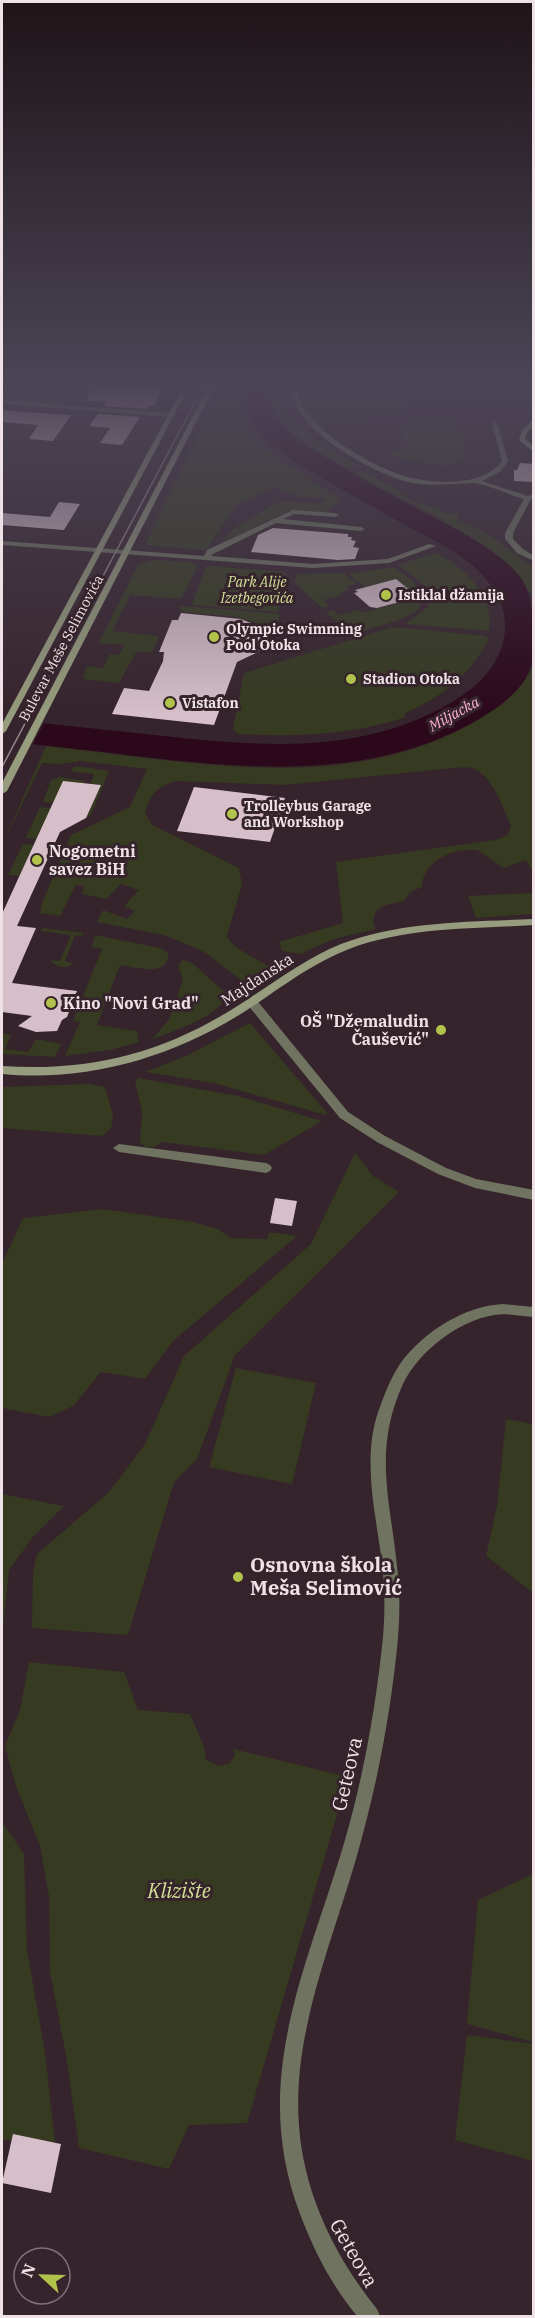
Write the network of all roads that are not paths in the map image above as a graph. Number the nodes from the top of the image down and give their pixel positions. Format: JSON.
{"nodes":[{"id":1,"x":125,"y":497,"type":"edge"},
{"id":2,"x":155,"y":497,"type":"edge"},
{"id":3,"x":531,"y":497,"type":"edge"},
{"id":4,"x":335,"y":515,"type":"dead end"},
{"id":5,"x":275,"y":521,"type":"junction"},
{"id":6,"x":361,"y":529,"type":"dead end"},
{"id":7,"x":2,"y":543,"type":"edge"},
{"id":8,"x":432,"y":546,"type":"dead end"},
{"id":9,"x":96,"y":551,"type":"junction"},
{"id":10,"x":127,"y":553,"type":"junction"},
{"id":11,"x":206,"y":558,"type":"junction"},
{"id":12,"x":534,"y":559,"type":"edge"},
{"id":13,"x":2,"y":730,"type":"edge"},
{"id":14,"x":2,"y":790,"type":"edge"},
{"id":15,"x":534,"y":922,"type":"edge"},
{"id":16,"x":251,"y":1001,"type":"junction"},
{"id":17,"x":2,"y":1070,"type":"edge"},
{"id":18,"x":119,"y":1148,"type":"dead end"},
{"id":19,"x":266,"y":1168,"type":"dead end"},
{"id":20,"x":534,"y":1195,"type":"edge"},
{"id":21,"x":534,"y":1312,"type":"edge"},
{"id":22,"x":370,"y":2316,"type":"edge"}],
"edges":[{"from":1,"to":9,"type":"main road","name":"Bulevar Meše Selimovića"},
{"from":2,"to":10,"type":"main road","name":"Bulevar Meše Selimovića"},
{"from":3,"to":12,"type":"street"},
{"from":4,"to":5,"type":"street"},
{"from":5,"to":6,"type":"street"},
{"from":5,"to":11,"type":"street"},
{"from":7,"to":9,"type":"street"},
{"from":8,"to":11,"type":"street"},
{"from":9,"to":10,"type":"street"},
{"from":9,"to":13,"type":"main road","name":"Bulevar Meše Selimovića"},
{"from":10,"to":11,"type":"street"},
{"from":10,"to":14,"type":"main road","name":"Bulevar Meše Selimovića"},
{"from":15,"to":16,"type":"main road","name":"Majdanska"},
{"from":16,"to":17,"type":"main road","name":"Majdanska"},
{"from":16,"to":20,"type":"street"},
{"from":18,"to":19,"type":"street"},
{"from":21,"to":22,"type":"street","name":"Geteova"}]}
